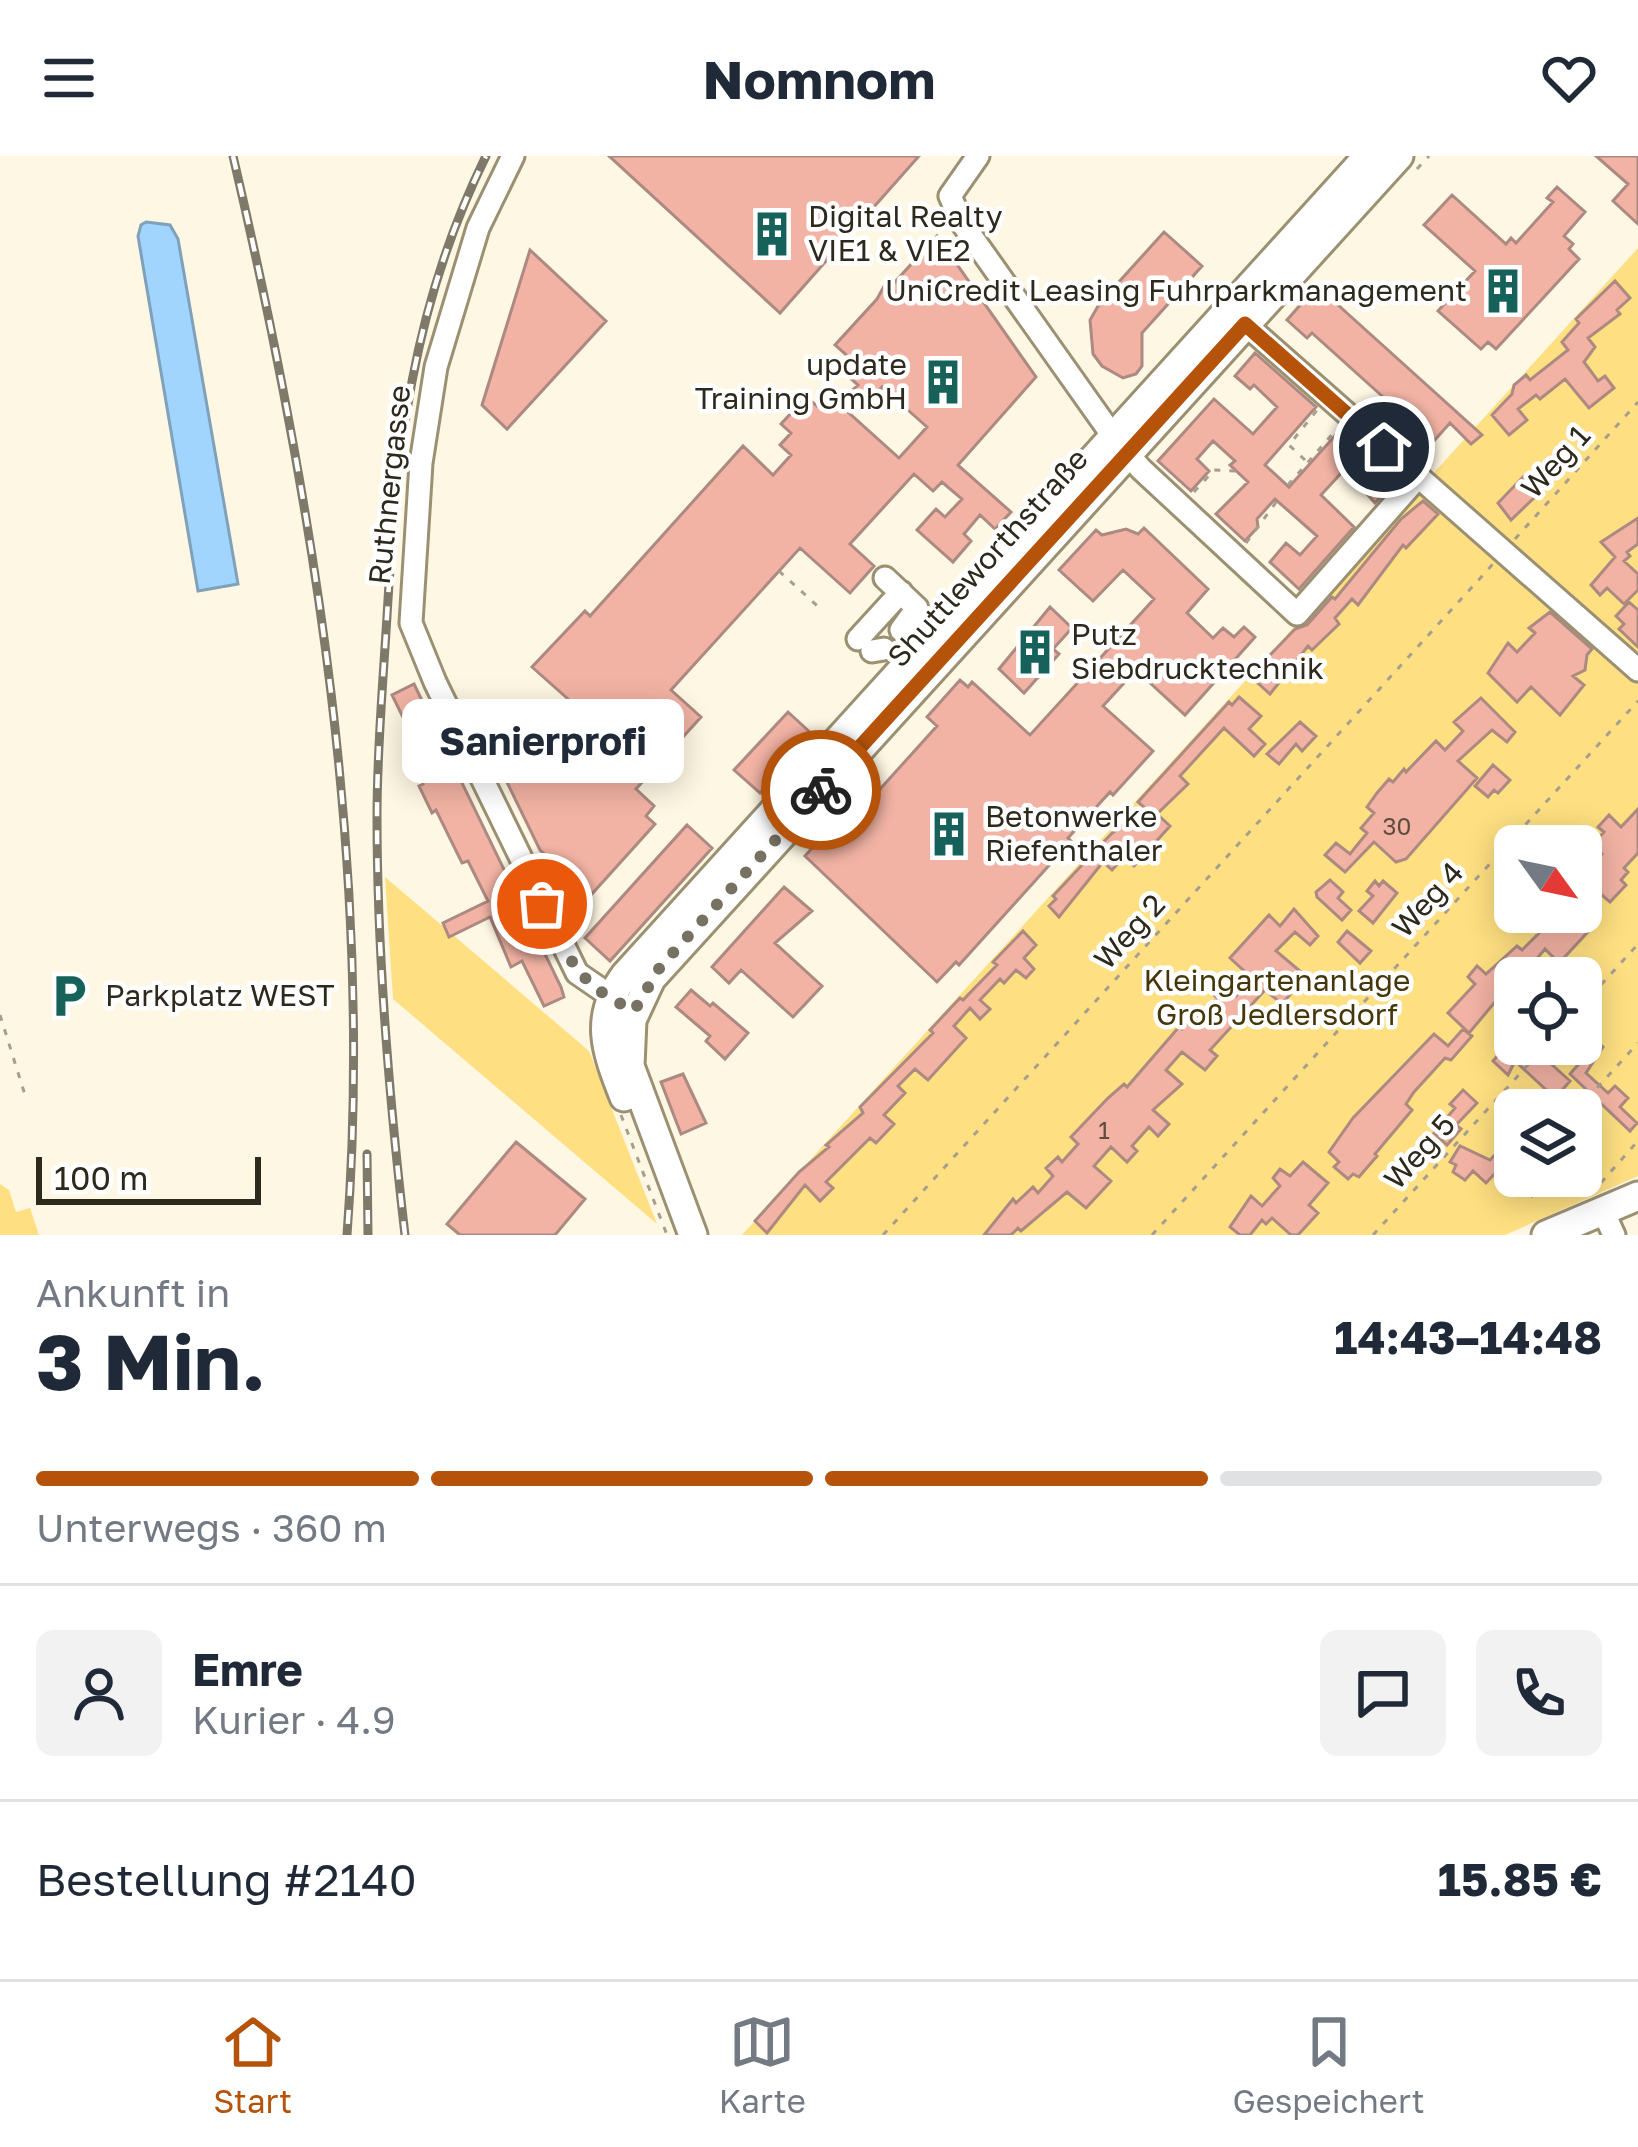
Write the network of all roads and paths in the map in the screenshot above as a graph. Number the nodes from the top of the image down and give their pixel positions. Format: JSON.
{"nodes":[{"id":1,"x":513,"y":156,"type":"edge"},
{"id":2,"x":978,"y":156,"type":"edge"},
{"id":3,"x":1368,"y":156,"type":"edge"},
{"id":4,"x":1429,"y":156,"type":"edge"},
{"id":5,"x":1406,"y":164,"type":"edge"},
{"id":6,"x":1245,"y":324,"type":"junction"},
{"id":7,"x":1328,"y":397,"type":"junction"},
{"id":8,"x":1638,"y":402,"type":"edge"},
{"id":9,"x":1350,"y":416,"type":"junction"},
{"id":10,"x":1122,"y":446,"type":"junction"},
{"id":11,"x":1306,"y":462,"type":"junction"},
{"id":12,"x":1237,"y":471,"type":"dead end"},
{"id":13,"x":1418,"y":477,"type":"junction"},
{"id":14,"x":1288,"y":485,"type":"dead end"},
{"id":15,"x":1277,"y":501,"type":"dead end"},
{"id":16,"x":1180,"y":506,"type":"junction"},
{"id":17,"x":1506,"y":550,"type":"junction"},
{"id":18,"x":1235,"y":557,"type":"junction"},
{"id":19,"x":779,"y":571,"type":"dead end"},
{"id":20,"x":823,"y":611,"type":"dead end"},
{"id":21,"x":901,"y":629,"type":"dead end"},
{"id":22,"x":871,"y":646,"type":"dead end"},
{"id":23,"x":1638,"y":670,"type":"edge"},
{"id":24,"x":1638,"y":700,"type":"edge"},
{"id":25,"x":1638,"y":944,"type":"edge"},
{"id":26,"x":1602,"y":984,"type":"edge"},
{"id":27,"x":622,"y":1005,"type":"junction"},
{"id":28,"x":0,"y":1015,"type":"edge"},
{"id":29,"x":1638,"y":1043,"type":"edge"},
{"id":30,"x":1528,"y":1065,"type":"edge"},
{"id":31,"x":1596,"y":1089,"type":"edge"},
{"id":32,"x":25,"y":1095,"type":"dead end"},
{"id":33,"x":1638,"y":1142,"type":"edge"},
{"id":34,"x":1638,"y":1196,"type":"edge"},
{"id":35,"x":1598,"y":1215,"type":"edge"},
{"id":36,"x":677,"y":1235,"type":"edge"},
{"id":37,"x":693,"y":1235,"type":"edge"},
{"id":38,"x":883,"y":1235,"type":"edge"},
{"id":39,"x":1152,"y":1235,"type":"edge"},
{"id":40,"x":1373,"y":1235,"type":"edge"},
{"id":41,"x":1546,"y":1235,"type":"edge"}],
"edges":[{"from":1,"to":27,"type":"street","name":"Ruthnergasse"},
{"from":2,"to":10,"type":"street"},
{"from":3,"to":10,"type":"main road","name":"Shuttleworthstraße"},
{"from":4,"to":5,"type":"path"},
{"from":5,"to":6,"type":"main road","name":"Shuttleworthstraße"},
{"from":6,"to":7,"type":"street"},
{"from":6,"to":10,"type":"main road","name":"Shuttleworthstraße"},
{"from":7,"to":9,"type":"street"},
{"from":7,"to":11,"type":"path"},
{"from":8,"to":17,"type":"path","name":"Weg 1"},
{"from":9,"to":11,"type":"path"},
{"from":9,"to":13,"type":"street"},
{"from":10,"to":16,"type":"street"},
{"from":10,"to":27,"type":"main road","name":"Shuttleworthstraße"},
{"from":11,"to":14,"type":"path"},
{"from":12,"to":16,"type":"path"},
{"from":13,"to":17,"type":"street"},
{"from":13,"to":18,"type":"street"},
{"from":15,"to":18,"type":"path"},
{"from":16,"to":18,"type":"street"},
{"from":17,"to":23,"type":"street"},
{"from":17,"to":38,"type":"path","name":"Weg 2"},
{"from":19,"to":20,"type":"path"},
{"from":21,"to":22,"type":"street"},
{"from":24,"to":39,"type":"path","name":"Weg 4"},
{"from":25,"to":26,"type":"path"},
{"from":27,"to":36,"type":"main road"},
{"from":27,"to":37,"type":"main road"},
{"from":28,"to":32,"type":"path"},
{"from":29,"to":31,"type":"path"},
{"from":30,"to":40,"type":"path","name":"Weg 5"},
{"from":33,"to":35,"type":"path"},
{"from":34,"to":35,"type":"main road"},
{"from":35,"to":41,"type":"main road"}]}
